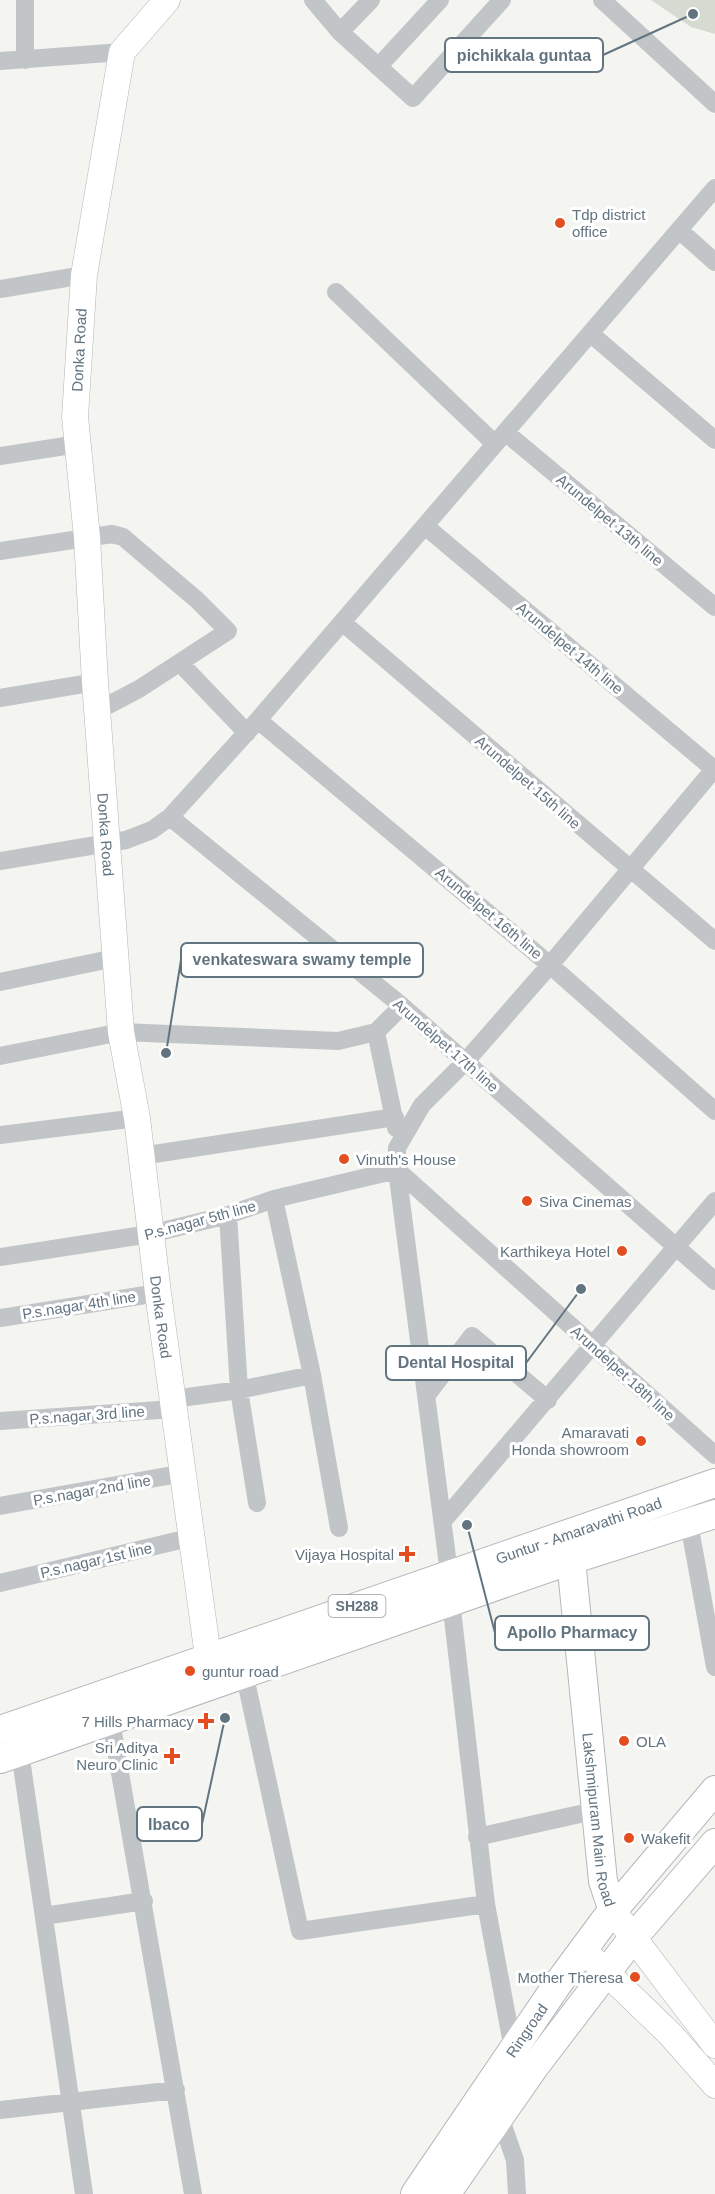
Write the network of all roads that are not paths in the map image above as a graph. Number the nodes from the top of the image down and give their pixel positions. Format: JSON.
{"nodes":[{"id":1,"x":26,"y":0,"type":"edge"},
{"id":2,"x":167,"y":0,"type":"edge"},
{"id":3,"x":313,"y":0,"type":"edge"},
{"id":4,"x":371,"y":0,"type":"edge"},
{"id":5,"x":440,"y":0,"type":"edge"},
{"id":6,"x":502,"y":0,"type":"edge"},
{"id":7,"x":602,"y":0,"type":"edge"},
{"id":8,"x":340,"y":32,"type":"junction"},
{"id":9,"x":122,"y":52,"type":"junction"},
{"id":10,"x":25,"y":60,"type":"junction"},
{"id":11,"x":0,"y":62,"type":"edge"},
{"id":12,"x":378,"y":67,"type":"junction"},
{"id":13,"x":715,"y":104,"type":"edge"},
{"id":14,"x":715,"y":188,"type":"edge"},
{"id":15,"x":679,"y":230,"type":"junction"},
{"id":16,"x":715,"y":262,"type":"edge"},
{"id":17,"x":84,"y":275,"type":"junction"},
{"id":18,"x":0,"y":289,"type":"edge"},
{"id":19,"x":336,"y":292,"type":"dead end"},
{"id":20,"x":591,"y":333,"type":"junction"},
{"id":21,"x":500,"y":438,"type":"junction"},
{"id":22,"x":715,"y":440,"type":"edge"},
{"id":23,"x":78,"y":444,"type":"junction"},
{"id":24,"x":0,"y":456,"type":"edge"},
{"id":25,"x":425,"y":526,"type":"junction"},
{"id":26,"x":87,"y":537,"type":"junction"},
{"id":27,"x":0,"y":551,"type":"edge"},
{"id":28,"x":715,"y":607,"type":"edge"},
{"id":29,"x":342,"y":622,"type":"junction"},
{"id":30,"x":180,"y":663,"type":"junction"},
{"id":31,"x":95,"y":682,"type":"junction"},
{"id":32,"x":0,"y":698,"type":"edge"},
{"id":33,"x":98,"y":711,"type":"junction"},
{"id":34,"x":253,"y":726,"type":"junction"},
{"id":35,"x":715,"y":769,"type":"edge"},
{"id":36,"x":170,"y":816,"type":"junction"},
{"id":37,"x":108,"y":843,"type":"junction"},
{"id":38,"x":0,"y":861,"type":"edge"},
{"id":39,"x":630,"y":869,"type":"junction"},
{"id":40,"x":715,"y":941,"type":"edge"},
{"id":41,"x":115,"y":958,"type":"junction"},
{"id":42,"x":550,"y":965,"type":"junction"},
{"id":43,"x":0,"y":982,"type":"edge"},
{"id":44,"x":402,"y":1006,"type":"junction"},
{"id":45,"x":121,"y":1032,"type":"junction"},
{"id":46,"x":376,"y":1032,"type":"junction"},
{"id":47,"x":0,"y":1056,"type":"edge"},
{"id":48,"x":466,"y":1061,"type":"junction"},
{"id":49,"x":715,"y":1111,"type":"edge"},
{"id":50,"x":395,"y":1117,"type":"junction"},
{"id":51,"x":137,"y":1118,"type":"junction"},
{"id":52,"x":0,"y":1135,"type":"edge"},
{"id":53,"x":397,"y":1148,"type":"junction"},
{"id":54,"x":141,"y":1156,"type":"junction"},
{"id":55,"x":397,"y":1170,"type":"junction"},
{"id":56,"x":274,"y":1199,"type":"junction"},
{"id":57,"x":715,"y":1201,"type":"edge"},
{"id":58,"x":228,"y":1215,"type":"junction"},
{"id":59,"x":150,"y":1234,"type":"junction"},
{"id":60,"x":675,"y":1247,"type":"junction"},
{"id":61,"x":0,"y":1257,"type":"edge"},
{"id":62,"x":715,"y":1281,"type":"edge"},
{"id":63,"x":158,"y":1293,"type":"junction"},
{"id":64,"x":0,"y":1318,"type":"edge"},
{"id":65,"x":594,"y":1346,"type":"junction"},
{"id":66,"x":312,"y":1375,"type":"junction"},
{"id":67,"x":239,"y":1390,"type":"junction"},
{"id":68,"x":426,"y":1396,"type":"junction"},
{"id":69,"x":548,"y":1400,"type":"junction"},
{"id":70,"x":174,"y":1404,"type":"junction"},
{"id":71,"x":0,"y":1421,"type":"edge"},
{"id":72,"x":715,"y":1455,"type":"edge"},
{"id":73,"x":184,"y":1473,"type":"junction"},
{"id":74,"x":715,"y":1483,"type":"edge"},
{"id":75,"x":682,"y":1494,"type":"junction"},
{"id":76,"x":257,"y":1503,"type":"dead end"},
{"id":77,"x":0,"y":1506,"type":"edge"},
{"id":78,"x":703,"y":1518,"type":"edge"},
{"id":79,"x":443,"y":1521,"type":"junction"},
{"id":80,"x":339,"y":1528,"type":"dead end"},
{"id":81,"x":193,"y":1537,"type":"junction"},
{"id":82,"x":571,"y":1560,"type":"junction"},
{"id":83,"x":450,"y":1573,"type":"junction"},
{"id":84,"x":0,"y":1583,"type":"edge"},
{"id":85,"x":452,"y":1601,"type":"junction"},
{"id":86,"x":715,"y":1667,"type":"edge"},
{"id":87,"x":210,"y":1671,"type":"junction"},
{"id":88,"x":244,"y":1672,"type":"junction"},
{"id":89,"x":111,"y":1721,"type":"junction"},
{"id":90,"x":0,"y":1730,"type":"edge"},
{"id":91,"x":10,"y":1755,"type":"edge"},
{"id":92,"x":715,"y":1790,"type":"edge"},
{"id":93,"x":598,"y":1810,"type":"junction"},
{"id":94,"x":477,"y":1837,"type":"junction"},
{"id":95,"x":715,"y":1843,"type":"edge"},
{"id":96,"x":144,"y":1901,"type":"junction"},
{"id":97,"x":486,"y":1904,"type":"junction"},
{"id":98,"x":613,"y":1911,"type":"junction"},
{"id":99,"x":44,"y":1916,"type":"junction"},
{"id":100,"x":632,"y":1939,"type":"junction"},
{"id":101,"x":583,"y":1950,"type":"junction"},
{"id":102,"x":606,"y":1973,"type":"junction"},
{"id":103,"x":715,"y":2045,"type":"edge"},
{"id":104,"x":513,"y":2049,"type":"junction"},
{"id":105,"x":715,"y":2085,"type":"edge"},
{"id":106,"x":176,"y":2090,"type":"junction"},
{"id":107,"x":70,"y":2103,"type":"junction"},
{"id":108,"x":0,"y":2110,"type":"edge"},
{"id":109,"x":500,"y":2117,"type":"junction"},
{"id":110,"x":84,"y":2194,"type":"edge"},
{"id":111,"x":193,"y":2194,"type":"edge"},
{"id":112,"x":415,"y":2194,"type":"edge"},
{"id":113,"x":446,"y":2194,"type":"edge"},
{"id":114,"x":517,"y":2194,"type":"edge"}],
"edges":[{"from":1,"to":10,"type":"street"},
{"from":2,"to":9,"type":"street"},
{"from":3,"to":8,"type":"street"},
{"from":4,"to":8,"type":"street"},
{"from":5,"to":12,"type":"street"},
{"from":6,"to":12,"type":"street"},
{"from":7,"to":13,"type":"street"},
{"from":8,"to":12,"type":"street"},
{"from":9,"to":10,"type":"street"},
{"from":9,"to":17,"type":"street","name":"Donka Road"},
{"from":10,"to":11,"type":"street"},
{"from":14,"to":15,"type":"street"},
{"from":15,"to":16,"type":"street"},
{"from":15,"to":20,"type":"street"},
{"from":17,"to":18,"type":"street"},
{"from":17,"to":23,"type":"street","name":"Donka Road"},
{"from":19,"to":21,"type":"street","name":"Arundelpet 13th line"},
{"from":20,"to":21,"type":"street"},
{"from":20,"to":22,"type":"street"},
{"from":21,"to":25,"type":"street"},
{"from":21,"to":28,"type":"street","name":"Arundelpet 13th line"},
{"from":23,"to":24,"type":"street"},
{"from":23,"to":26,"type":"street","name":"Donka Road"},
{"from":25,"to":29,"type":"street"},
{"from":25,"to":35,"type":"street","name":"Arundelpet 14th line"},
{"from":26,"to":27,"type":"street"},
{"from":26,"to":30,"type":"street"},
{"from":26,"to":31,"type":"street","name":"Donka Road"},
{"from":29,"to":34,"type":"street"},
{"from":29,"to":39,"type":"street","name":"Arundelpet 15th line"},
{"from":30,"to":33,"type":"street"},
{"from":30,"to":34,"type":"street","name":"Arundelpet 16th line"},
{"from":31,"to":32,"type":"street"},
{"from":31,"to":33,"type":"street","name":"Donka Road"},
{"from":33,"to":37,"type":"street","name":"Donka Road"},
{"from":34,"to":36,"type":"street"},
{"from":34,"to":42,"type":"street","name":"Arundelpet 16th line"},
{"from":35,"to":39,"type":"street"},
{"from":36,"to":37,"type":"street"},
{"from":36,"to":44,"type":"street","name":"Arundelpet 17th line"},
{"from":37,"to":38,"type":"street"},
{"from":37,"to":41,"type":"street","name":"Donka Road"},
{"from":39,"to":40,"type":"street","name":"Arundelpet 15th line"},
{"from":39,"to":42,"type":"street"},
{"from":41,"to":43,"type":"street"},
{"from":41,"to":45,"type":"street","name":"Donka Road"},
{"from":42,"to":48,"type":"street"},
{"from":42,"to":49,"type":"street","name":"Arundelpet 16th line"},
{"from":44,"to":46,"type":"street"},
{"from":44,"to":48,"type":"street","name":"Arundelpet 17th line"},
{"from":45,"to":46,"type":"street"},
{"from":45,"to":47,"type":"street"},
{"from":45,"to":51,"type":"street","name":"Donka Road"},
{"from":46,"to":50,"type":"street"},
{"from":48,"to":53,"type":"street"},
{"from":48,"to":60,"type":"street","name":"Arundelpet 17th line"},
{"from":50,"to":53,"type":"street"},
{"from":50,"to":54,"type":"street"},
{"from":51,"to":52,"type":"street"},
{"from":51,"to":54,"type":"street","name":"Donka Road"},
{"from":53,"to":55,"type":"street"},
{"from":54,"to":59,"type":"street","name":"Donka Road"},
{"from":55,"to":56,"type":"street","name":"P.s.nagar 5th line"},
{"from":55,"to":65,"type":"street","name":"Arundelpet 18th line"},
{"from":55,"to":68,"type":"street"},
{"from":56,"to":58,"type":"street","name":"P.s.nagar 5th line"},
{"from":56,"to":66,"type":"street"},
{"from":57,"to":60,"type":"street"},
{"from":58,"to":59,"type":"street","name":"P.s.nagar 5th line"},
{"from":58,"to":67,"type":"street"},
{"from":59,"to":61,"type":"street","name":"P.s.nagar 5th line"},
{"from":59,"to":63,"type":"street","name":"Donka Road"},
{"from":60,"to":62,"type":"street","name":"Arundelpet 17th line"},
{"from":60,"to":65,"type":"street"},
{"from":63,"to":64,"type":"street","name":"P.s.nagar 4th line"},
{"from":63,"to":70,"type":"street","name":"Donka Road"},
{"from":65,"to":69,"type":"street"},
{"from":65,"to":72,"type":"street","name":"Arundelpet 18th line"},
{"from":66,"to":67,"type":"street","name":"P.s.nagar 3rd line"},
{"from":66,"to":80,"type":"street"},
{"from":67,"to":70,"type":"street","name":"P.s.nagar 3rd line"},
{"from":67,"to":76,"type":"street"},
{"from":68,"to":69,"type":"street"},
{"from":68,"to":79,"type":"street"},
{"from":69,"to":79,"type":"street"},
{"from":70,"to":71,"type":"street","name":"P.s.nagar 3rd line"},
{"from":70,"to":73,"type":"street","name":"Donka Road"},
{"from":73,"to":77,"type":"street","name":"P.s.nagar 2nd line"},
{"from":73,"to":81,"type":"street","name":"Donka Road"},
{"from":74,"to":75,"type":"main road","name":"Guntur - Amaravathi Road","number":"SH288"},
{"from":75,"to":78,"type":"street"},
{"from":75,"to":83,"type":"main road","name":"Guntur - Amaravathi Road","number":"SH288"},
{"from":78,"to":82,"type":"main road","name":"Guntur - Amaravathi Road","number":"SH288"},
{"from":78,"to":86,"type":"street"},
{"from":79,"to":83,"type":"street"},
{"from":81,"to":84,"type":"street","name":"P.s.nagar 1st line"},
{"from":81,"to":87,"type":"street","name":"Donka Road"},
{"from":82,"to":85,"type":"main road","name":"Guntur - Amaravathi Road","number":"SH288"},
{"from":82,"to":93,"type":"main road","name":"Lakshmipuram Main Road"},
{"from":83,"to":87,"type":"main road","name":"Guntur - Amaravathi Road","number":"SH288"},
{"from":85,"to":88,"type":"main road","name":"Guntur - Amaravathi Road","number":"SH288"},
{"from":85,"to":94,"type":"street"},
{"from":87,"to":88,"type":"main road","name":"Guntur - Amaravathi Road","number":"SH288"},
{"from":87,"to":89,"type":"main road","name":"Guntur - Amaravathi Road","number":"SH288"},
{"from":87,"to":90,"type":"main road","name":"Guntur - Amaravathi Road","number":"SH288"},
{"from":88,"to":97,"type":"street"},
{"from":89,"to":91,"type":"main road","name":"Guntur - Amaravathi Road","number":"SH288"},
{"from":89,"to":96,"type":"street"},
{"from":91,"to":99,"type":"street"},
{"from":92,"to":98,"type":"main road","name":"Ringroad"},
{"from":93,"to":94,"type":"street"},
{"from":93,"to":98,"type":"main road","name":"Lakshmipuram Main Road"},
{"from":94,"to":97,"type":"street"},
{"from":95,"to":100,"type":"main road","name":"Ringroad"},
{"from":96,"to":99,"type":"street"},
{"from":96,"to":106,"type":"street"},
{"from":97,"to":104,"type":"street"},
{"from":98,"to":100,"type":"street","name":"Lakshmipuram Main Road"},
{"from":98,"to":101,"type":"main road","name":"Ringroad"},
{"from":99,"to":107,"type":"street"},
{"from":100,"to":102,"type":"main road","name":"Ringroad"},
{"from":100,"to":103,"type":"street","name":"Lakshmipuram Main Road"},
{"from":101,"to":102,"type":"street"},
{"from":101,"to":104,"type":"main road","name":"Ringroad"},
{"from":102,"to":105,"type":"street"},
{"from":102,"to":109,"type":"main road","name":"Ringroad"},
{"from":104,"to":112,"type":"main road","name":"Ringroad"},
{"from":106,"to":107,"type":"street"},
{"from":106,"to":111,"type":"street"},
{"from":107,"to":108,"type":"street"},
{"from":107,"to":110,"type":"street"},
{"from":109,"to":113,"type":"main road","name":"Ringroad"},
{"from":109,"to":114,"type":"street"}]}
